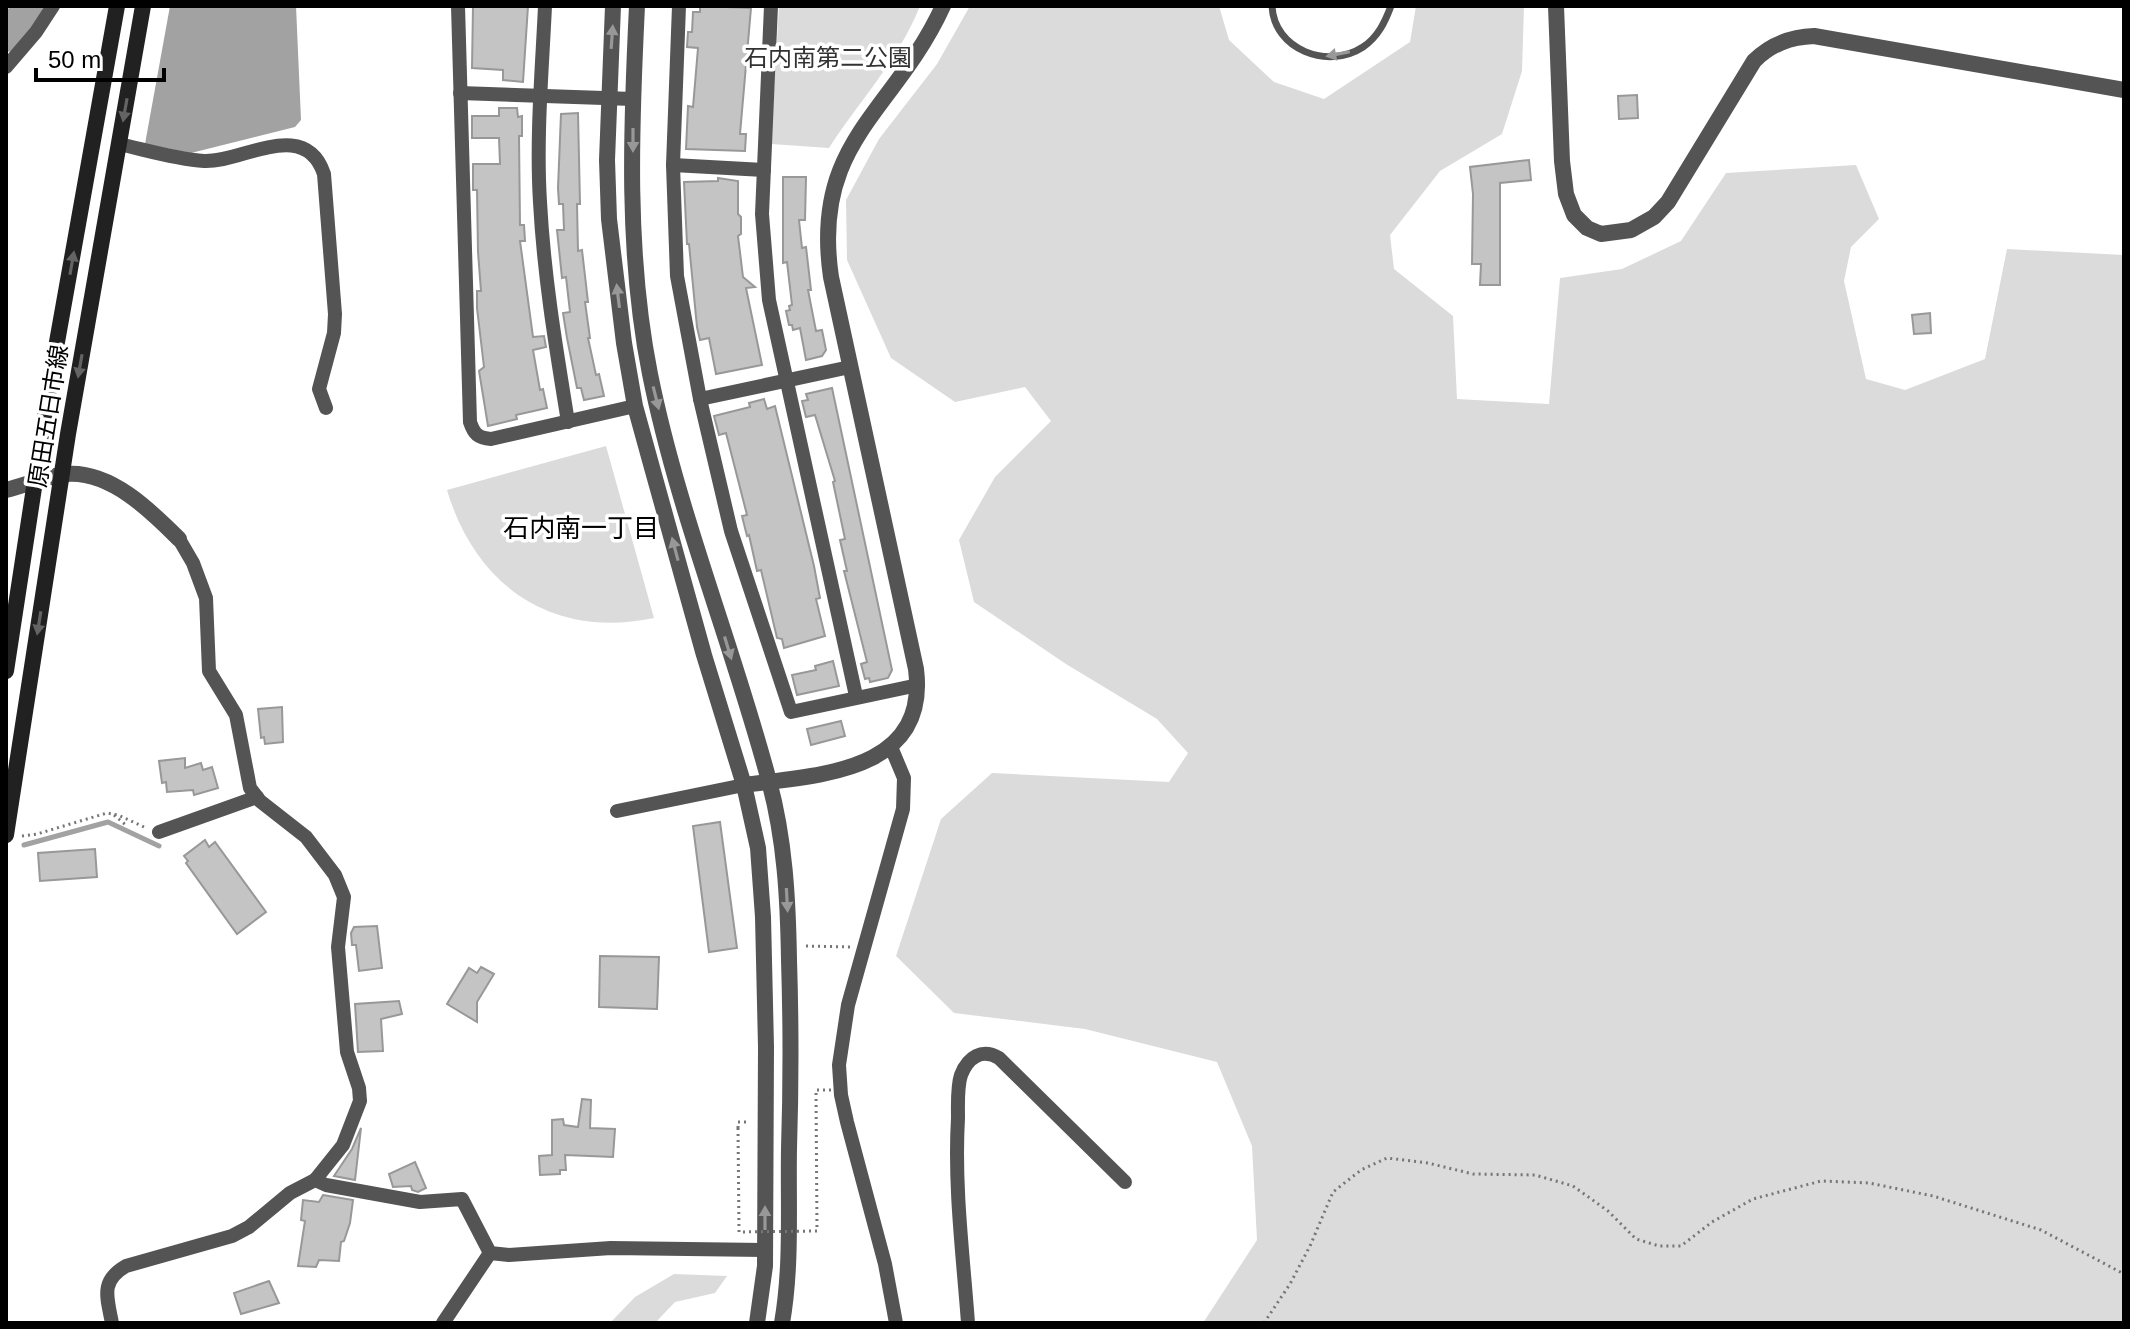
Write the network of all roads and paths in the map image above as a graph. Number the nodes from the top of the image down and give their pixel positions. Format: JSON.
{"nodes":[{"id":1,"x":53,"y":6,"type":"edge"},
{"id":2,"x":117,"y":6,"type":"edge"},
{"id":3,"x":143,"y":6,"type":"edge"},
{"id":4,"x":458,"y":6,"type":"edge"},
{"id":5,"x":545,"y":6,"type":"edge"},
{"id":6,"x":613,"y":6,"type":"edge"},
{"id":7,"x":637,"y":6,"type":"edge"},
{"id":8,"x":679,"y":6,"type":"edge"},
{"id":9,"x":771,"y":6,"type":"edge"},
{"id":10,"x":943,"y":6,"type":"edge"},
{"id":11,"x":1272,"y":6,"type":"edge"},
{"id":12,"x":1391,"y":6,"type":"edge"},
{"id":13,"x":1556,"y":6,"type":"edge"},
{"id":14,"x":6,"y":67,"type":"edge"},
{"id":15,"x":2124,"y":90,"type":"edge"},
{"id":16,"x":460,"y":93,"type":"junction"},
{"id":17,"x":540,"y":96,"type":"junction"},
{"id":18,"x":608,"y":98,"type":"junction"},
{"id":19,"x":633,"y":99,"type":"junction"},
{"id":20,"x":119,"y":144,"type":"junction"},
{"id":21,"x":673,"y":165,"type":"junction"},
{"id":22,"x":764,"y":170,"type":"junction"},
{"id":23,"x":850,"y":367,"type":"junction"},
{"id":24,"x":787,"y":380,"type":"junction"},
{"id":25,"x":700,"y":399,"type":"junction"},
{"id":26,"x":635,"y":406,"type":"junction"},
{"id":27,"x":326,"y":408,"type":"dead end"},
{"id":28,"x":568,"y":422,"type":"junction"},
{"id":29,"x":62,"y":475,"type":"junction"},
{"id":30,"x":35,"y":482,"type":"junction"},
{"id":31,"x":6,"y":490,"type":"edge"},
{"id":32,"x":179,"y":539,"type":"joint"},
{"id":33,"x":6,"y":671,"type":"edge"},
{"id":34,"x":918,"y":685,"type":"junction"},
{"id":35,"x":856,"y":696,"type":"junction"},
{"id":36,"x":891,"y":747,"type":"junction"},
{"id":37,"x":769,"y":782,"type":"junction"},
{"id":38,"x":744,"y":785,"type":"junction"},
{"id":39,"x":257,"y":797,"type":"junction"},
{"id":40,"x":617,"y":811,"type":"dead end"},
{"id":41,"x":111,"y":813,"type":"junction"},
{"id":42,"x":127,"y":826,"type":"dead end"},
{"id":43,"x":159,"y":832,"type":"joint"},
{"id":44,"x":6,"y":835,"type":"edge"},
{"id":45,"x":806,"y":946,"type":"dead end"},
{"id":46,"x":840,"y":947,"type":"dead end"},
{"id":47,"x":831,"y":1090,"type":"dead end"},
{"id":48,"x":749,"y":1122,"type":"dead end"},
{"id":49,"x":315,"y":1180,"type":"junction"},
{"id":50,"x":1125,"y":1182,"type":"dead end"},
{"id":51,"x":765,"y":1250,"type":"junction"},
{"id":52,"x":490,"y":1253,"type":"junction"},
{"id":53,"x":2124,"y":1274,"type":"edge"},
{"id":54,"x":112,"y":1323,"type":"edge"},
{"id":55,"x":443,"y":1323,"type":"edge"},
{"id":56,"x":757,"y":1323,"type":"edge"},
{"id":57,"x":782,"y":1323,"type":"edge"},
{"id":58,"x":896,"y":1323,"type":"edge"},
{"id":59,"x":968,"y":1323,"type":"edge"},
{"id":60,"x":1264,"y":1323,"type":"edge"}],
"edges":[{"from":1,"to":14,"type":"street"},
{"from":30,"to":2,"type":"main road","name":"原田五日市線","one_way":true},
{"from":3,"to":20,"type":"main road","name":"原田五日市線","one_way":true},
{"from":4,"to":16,"type":"street"},
{"from":5,"to":17,"type":"street"},
{"from":18,"to":6,"type":"street","one_way":true},
{"from":7,"to":19,"type":"street"},
{"from":8,"to":21,"type":"street"},
{"from":9,"to":22,"type":"street"},
{"from":10,"to":23,"type":"street"},
{"from":12,"to":11,"type":"lane","one_way":true},
{"from":13,"to":15,"type":"street"},
{"from":16,"to":17,"type":"street"},
{"from":16,"to":28,"type":"street"},
{"from":17,"to":18,"type":"street"},
{"from":17,"to":28,"type":"street"},
{"from":18,"to":19,"type":"street"},
{"from":26,"to":18,"type":"street","one_way":true},
{"from":19,"to":37,"type":"street","one_way":true},
{"from":20,"to":27,"type":"street"},
{"from":20,"to":29,"type":"main road","name":"原田五日市線","one_way":true},
{"from":21,"to":22,"type":"street"},
{"from":21,"to":25,"type":"street"},
{"from":22,"to":24,"type":"street"},
{"from":23,"to":24,"type":"street"},
{"from":23,"to":34,"type":"street"},
{"from":24,"to":25,"type":"street"},
{"from":24,"to":35,"type":"street"},
{"from":25,"to":35,"type":"street"},
{"from":26,"to":28,"type":"street"},
{"from":38,"to":26,"type":"street","one_way":true},
{"from":29,"to":30,"type":"street"},
{"from":29,"to":32,"type":"street"},
{"from":29,"to":44,"type":"main road","name":"原田五日市線","one_way":true},
{"from":30,"to":31,"type":"street"},
{"from":30,"to":33,"type":"main road","name":"原田五日市線"},
{"from":32,"to":39,"type":"street"},
{"from":34,"to":35,"type":"street"},
{"from":34,"to":36,"type":"street"},
{"from":36,"to":37,"type":"street"},
{"from":36,"to":58,"type":"street"},
{"from":37,"to":38,"type":"street"},
{"from":37,"to":57,"type":"street","one_way":true},
{"from":38,"to":40,"type":"street"},
{"from":51,"to":38,"type":"street","one_way":true},
{"from":39,"to":43,"type":"street"},
{"from":39,"to":49,"type":"street"},
{"from":41,"to":42,"type":"path"},
{"from":41,"to":43,"type":"path"},
{"from":41,"to":44,"type":"path"},
{"from":45,"to":46,"type":"path"},
{"from":47,"to":48,"type":"path","bridge":true},
{"from":49,"to":52,"type":"street"},
{"from":49,"to":54,"type":"street"},
{"from":50,"to":59,"type":"street"},
{"from":51,"to":52,"type":"street"},
{"from":51,"to":56,"type":"street"},
{"from":52,"to":55,"type":"street"},
{"from":53,"to":60,"type":"path"}]}
